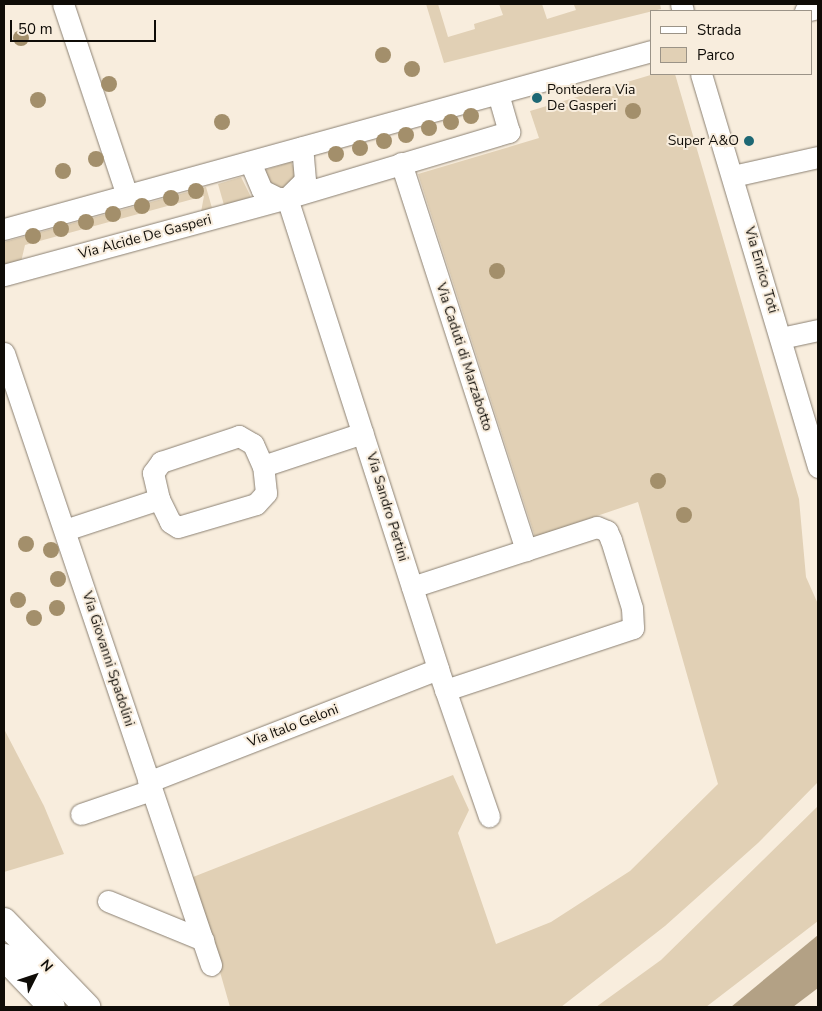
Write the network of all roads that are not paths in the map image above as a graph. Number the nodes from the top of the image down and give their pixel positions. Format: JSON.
{"nodes":[{"id":1,"x":62,"y":4,"type":"edge"},
{"id":2,"x":650,"y":51,"type":"edge"},
{"id":3,"x":701,"y":75,"type":"edge"},
{"id":4,"x":498,"y":94,"type":"junction"},
{"id":5,"x":302,"y":147,"type":"junction"},
{"id":6,"x":818,"y":156,"type":"edge"},
{"id":7,"x":250,"y":162,"type":"junction"},
{"id":8,"x":401,"y":163,"type":"junction"},
{"id":9,"x":733,"y":176,"type":"junction"},
{"id":10,"x":127,"y":194,"type":"junction"},
{"id":11,"x":287,"y":198,"type":"junction"},
{"id":12,"x":4,"y":229,"type":"edge"},
{"id":13,"x":4,"y":275,"type":"edge"},
{"id":14,"x":818,"y":330,"type":"edge"},
{"id":15,"x":781,"y":338,"type":"junction"},
{"id":16,"x":4,"y":353,"type":"edge"},
{"id":17,"x":363,"y":432,"type":"junction"},
{"id":18,"x":263,"y":466,"type":"junction"},
{"id":19,"x":818,"y":468,"type":"edge"},
{"id":20,"x":159,"y":499,"type":"junction"},
{"id":21,"x":66,"y":530,"type":"junction"},
{"id":22,"x":526,"y":550,"type":"junction"},
{"id":23,"x":412,"y":587,"type":"junction"},
{"id":24,"x":438,"y":669,"type":"junction"},
{"id":25,"x":445,"y":690,"type":"junction"},
{"id":26,"x":150,"y":786,"type":"junction"},
{"id":27,"x":81,"y":814,"type":"dead end"},
{"id":28,"x":489,"y":816,"type":"dead end"},
{"id":29,"x":108,"y":902,"type":"dead end"},
{"id":30,"x":4,"y":921,"type":"edge"},
{"id":31,"x":202,"y":940,"type":"junction"},
{"id":32,"x":4,"y":957,"type":"edge"},
{"id":33,"x":211,"y":965,"type":"dead end"},
{"id":34,"x":52,"y":1007,"type":"edge"},
{"id":35,"x":86,"y":1007,"type":"edge"}],
"edges":[{"from":1,"to":10,"type":"street"},
{"from":2,"to":4,"type":"street"},
{"from":3,"to":9,"type":"street","name":"Via Enrico Toti"},
{"from":4,"to":5,"type":"street"},
{"from":4,"to":8,"type":"street","name":"Via Alcide De Gasperi"},
{"from":5,"to":7,"type":"street"},
{"from":5,"to":11,"type":"street","name":"Via Alcide De Gasperi"},
{"from":6,"to":9,"type":"street"},
{"from":7,"to":10,"type":"street"},
{"from":7,"to":11,"type":"street"},
{"from":8,"to":11,"type":"street","name":"Via Alcide De Gasperi"},
{"from":8,"to":22,"type":"street","name":"Via Caduti di Marzabotto"},
{"from":9,"to":15,"type":"street","name":"Via Enrico Toti"},
{"from":10,"to":12,"type":"street"},
{"from":11,"to":13,"type":"street","name":"Via Alcide De Gasperi"},
{"from":11,"to":17,"type":"street","name":"Via Sandro Pertini"},
{"from":14,"to":15,"type":"street"},
{"from":15,"to":19,"type":"street","name":"Via Enrico Toti"},
{"from":16,"to":21,"type":"street","name":"Via Giovanni Spadolini"},
{"from":17,"to":18,"type":"street"},
{"from":17,"to":23,"type":"street","name":"Via Sandro Pertini"},
{"from":18,"to":20,"type":"street"},
{"from":18,"to":20,"type":"street"},
{"from":20,"to":21,"type":"street"},
{"from":21,"to":26,"type":"street","name":"Via Giovanni Spadolini"},
{"from":22,"to":23,"type":"street"},
{"from":22,"to":25,"type":"street"},
{"from":23,"to":24,"type":"street","name":"Via Sandro Pertini"},
{"from":24,"to":25,"type":"street","name":"Via Sandro Pertini"},
{"from":24,"to":26,"type":"street","name":"Via Italo Geloni"},
{"from":25,"to":28,"type":"street","name":"Via Sandro Pertini"},
{"from":26,"to":27,"type":"street","name":"Via Italo Geloni"},
{"from":26,"to":31,"type":"street","name":"Via Giovanni Spadolini"},
{"from":29,"to":31,"type":"street"},
{"from":30,"to":35,"type":"main road"},
{"from":31,"to":33,"type":"street","name":"Via Giovanni Spadolini"},
{"from":32,"to":34,"type":"main road"}]}
